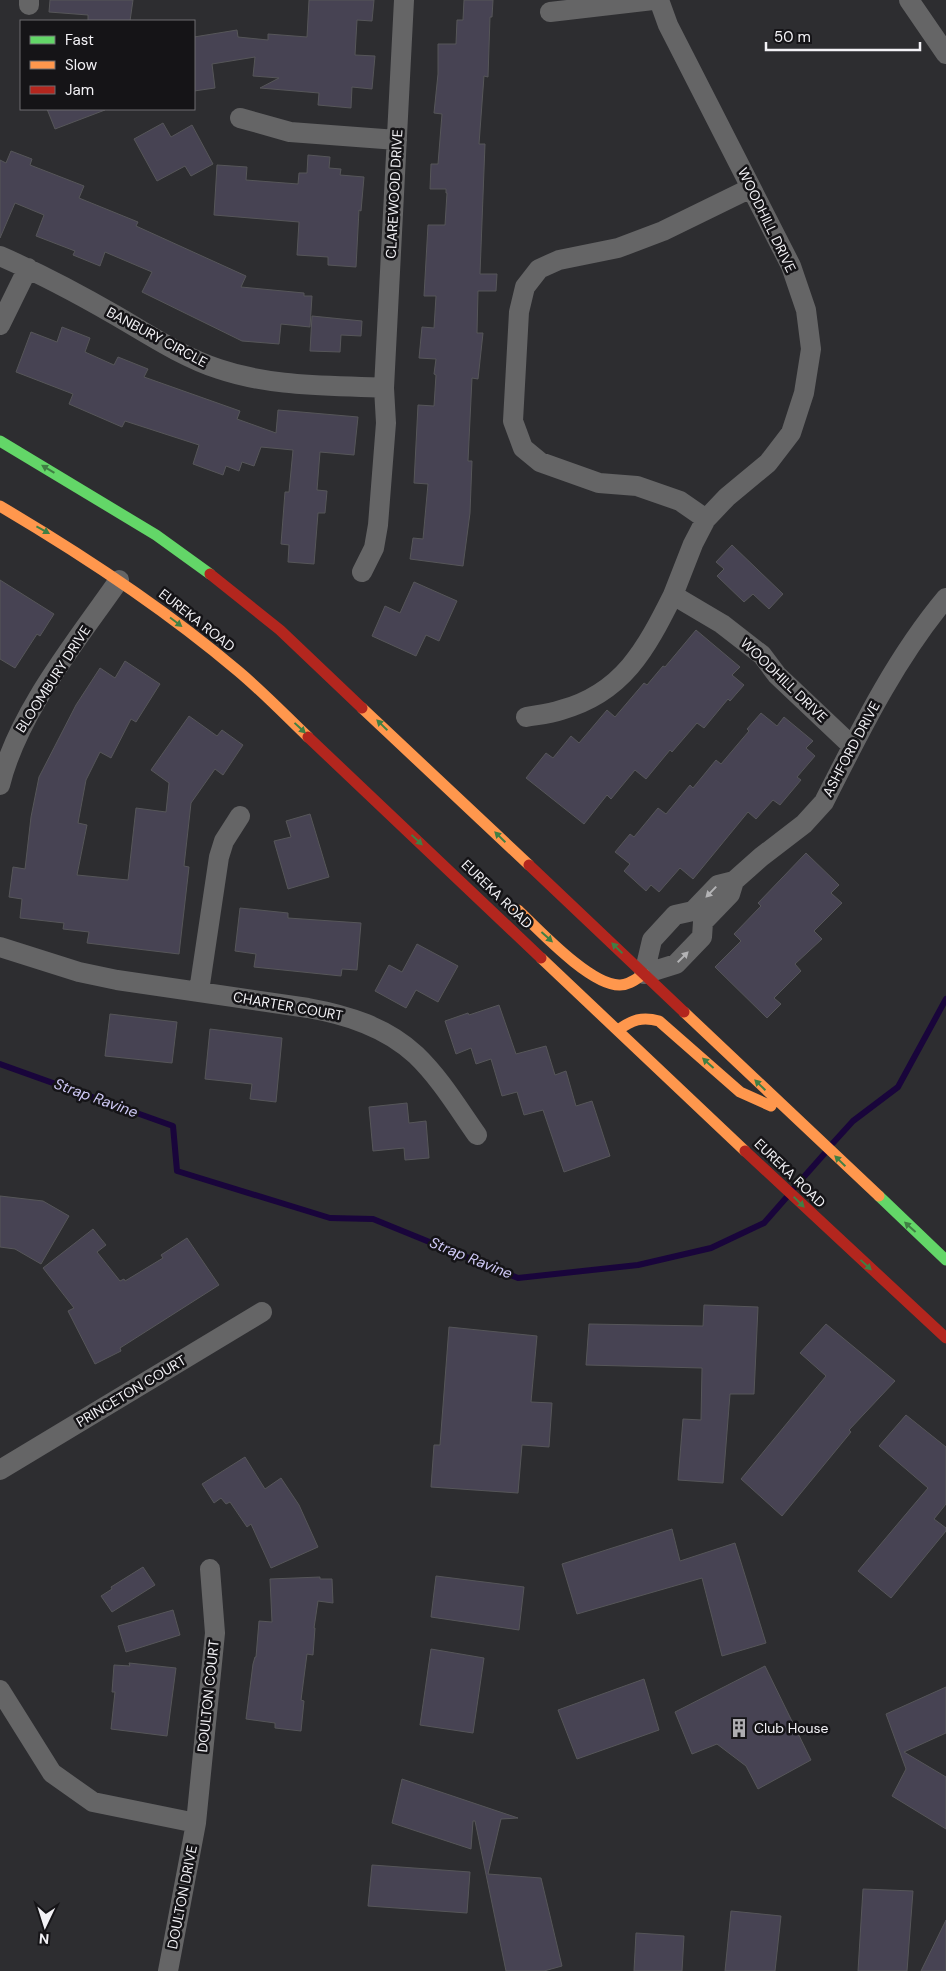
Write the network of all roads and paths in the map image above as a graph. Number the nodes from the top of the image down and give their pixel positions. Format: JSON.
{"nodes":[{"id":1,"x":404,"y":0,"type":"edge"},
{"id":2,"x":653,"y":0,"type":"edge"},
{"id":3,"x":660,"y":0,"type":"edge"},
{"id":4,"x":908,"y":0,"type":"edge"},
{"id":5,"x":550,"y":12,"type":"dead end"},
{"id":6,"x":946,"y":54,"type":"edge"},
{"id":7,"x":240,"y":118,"type":"dead end"},
{"id":8,"x":397,"y":140,"type":"junction"},
{"id":9,"x":751,"y":188,"type":"junction"},
{"id":10,"x":0,"y":256,"type":"edge"},
{"id":11,"x":28,"y":268,"type":"junction"},
{"id":12,"x":0,"y":325,"type":"edge"},
{"id":13,"x":384,"y":388,"type":"junction"},
{"id":14,"x":0,"y":441,"type":"edge"},
{"id":15,"x":0,"y":506,"type":"edge"},
{"id":16,"x":706,"y":519,"type":"junction"},
{"id":17,"x":362,"y":572,"type":"dead end"},
{"id":18,"x":119,"y":580,"type":"junction"},
{"id":19,"x":673,"y":595,"type":"junction"},
{"id":20,"x":946,"y":598,"type":"edge"},
{"id":21,"x":526,"y":716,"type":"dead end"},
{"id":22,"x":852,"y":746,"type":"junction"},
{"id":23,"x":0,"y":785,"type":"edge"},
{"id":24,"x":240,"y":816,"type":"dead end"},
{"id":25,"x":450,"y":871,"type":"junction"},
{"id":26,"x":483,"y":886,"type":"dead end"},
{"id":27,"x":506,"y":900,"type":"dead end"},
{"id":28,"x":698,"y":916,"type":"junction"},
{"id":29,"x":0,"y":947,"type":"edge"},
{"id":30,"x":644,"y":974,"type":"junction"},
{"id":31,"x":199,"y":991,"type":"junction"},
{"id":32,"x":618,"y":1030,"type":"junction"},
{"id":33,"x":793,"y":1115,"type":"junction"},
{"id":34,"x":477,"y":1135,"type":"dead end"},
{"id":35,"x":946,"y":1260,"type":"edge"},
{"id":36,"x":262,"y":1312,"type":"dead end"},
{"id":37,"x":946,"y":1338,"type":"edge"},
{"id":38,"x":0,"y":1470,"type":"edge"},
{"id":39,"x":210,"y":1569,"type":"dead end"},
{"id":40,"x":0,"y":1690,"type":"edge"},
{"id":41,"x":196,"y":1823,"type":"junction"},
{"id":42,"x":168,"y":1971,"type":"edge"}],
"edges":[{"from":1,"to":8,"type":"street","name":"CLAREWOOD DRIVE"},
{"from":2,"to":5,"type":"street"},
{"from":3,"to":9,"type":"street","name":"WOODHILL DRIVE"},
{"from":4,"to":6,"type":"street"},
{"from":7,"to":8,"type":"street"},
{"from":8,"to":13,"type":"street","name":"CLAREWOOD DRIVE"},
{"from":9,"to":16,"type":"street","name":"WOODHILL DRIVE"},
{"from":9,"to":16,"type":"street"},
{"from":10,"to":11,"type":"street","name":"BANBURY CIRCLE"},
{"from":11,"to":12,"type":"street"},
{"from":11,"to":13,"type":"street","name":"BANBURY CIRCLE"},
{"from":13,"to":17,"type":"street","name":"CLAREWOOD DRIVE"},
{"from":30,"to":14,"type":"main road","one_way":true},
{"from":15,"to":18,"type":"main road","name":"EUREKA ROAD","one_way":true},
{"from":16,"to":19,"type":"street","name":"WOODHILL DRIVE"},
{"from":18,"to":23,"type":"street","name":"BLOOMBURY DRIVE"},
{"from":18,"to":25,"type":"main road","name":"EUREKA ROAD","one_way":true},
{"from":19,"to":21,"type":"street"},
{"from":19,"to":22,"type":"street","name":"WOODHILL DRIVE"},
{"from":20,"to":22,"type":"street","name":"ASHFORD DRIVE"},
{"from":22,"to":28,"type":"street","name":"ASHFORD DRIVE"},
{"from":24,"to":31,"type":"street"},
{"from":25,"to":26,"type":"main road"},
{"from":25,"to":32,"type":"main road","name":"EUREKA ROAD"},
{"from":27,"to":30,"type":"main road","one_way":true},
{"from":28,"to":30,"type":"street","name":"ASHFORD DRIVE"},
{"from":30,"to":28,"type":"street","name":"ASHFORD DRIVE","one_way":true},
{"from":29,"to":31,"type":"street","name":"CHARTER COURT"},
{"from":33,"to":30,"type":"main road","one_way":true},
{"from":31,"to":34,"type":"street","name":"CHARTER COURT"},
{"from":33,"to":32,"type":"main road","one_way":true},
{"from":32,"to":37,"type":"main road","name":"EUREKA ROAD","one_way":true},
{"from":35,"to":33,"type":"main road","one_way":true},
{"from":36,"to":38,"type":"street","name":"PRINCETON COURT"},
{"from":39,"to":41,"type":"street","name":"DOULTON COURT"},
{"from":40,"to":41,"type":"street"},
{"from":41,"to":42,"type":"street","name":"DOULTON DRIVE"}]}
